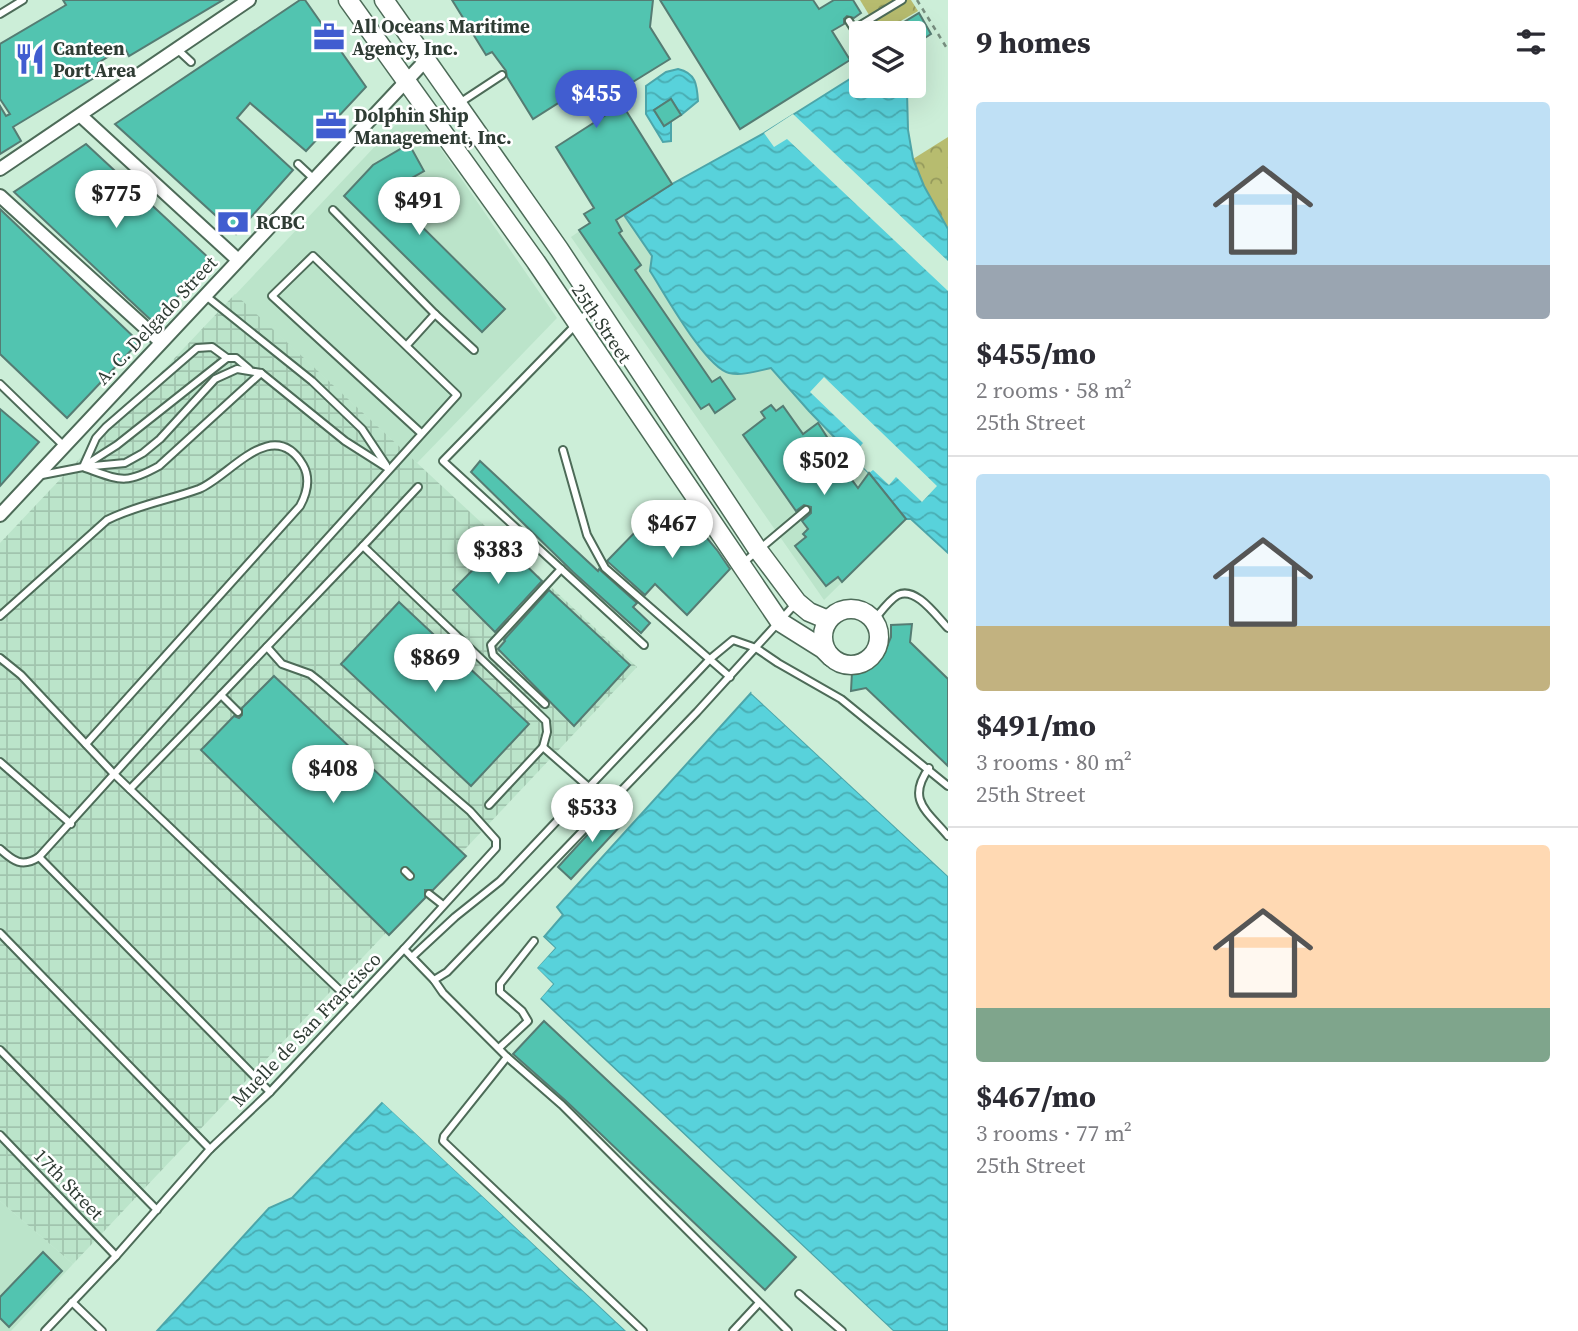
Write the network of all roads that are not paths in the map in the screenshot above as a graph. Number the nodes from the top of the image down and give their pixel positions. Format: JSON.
{"nodes":[{"id":1,"x":23,"y":0,"type":"edge"},
{"id":2,"x":249,"y":0,"type":"edge"},
{"id":3,"x":348,"y":0,"type":"edge"},
{"id":4,"x":384,"y":0,"type":"edge"},
{"id":5,"x":902,"y":0,"type":"edge"},
{"id":6,"x":0,"y":15,"type":"edge"},
{"id":7,"x":868,"y":21,"type":"edge"},
{"id":8,"x":176,"y":48,"type":"junction"},
{"id":9,"x":425,"y":61,"type":"junction"},
{"id":10,"x":191,"y":62,"type":"dead end"},
{"id":11,"x":502,"y":75,"type":"dead end"},
{"id":12,"x":406,"y":82,"type":"junction"},
{"id":13,"x":456,"y":105,"type":"junction"},
{"id":14,"x":81,"y":116,"type":"junction"},
{"id":15,"x":298,"y":164,"type":"dead end"},
{"id":16,"x":0,"y":169,"type":"edge"},
{"id":17,"x":314,"y":179,"type":"junction"},
{"id":18,"x":0,"y":196,"type":"edge"},
{"id":19,"x":333,"y":210,"type":"dead end"},
{"id":20,"x":540,"y":224,"type":"junction"},
{"id":21,"x":520,"y":240,"type":"junction"},
{"id":22,"x":238,"y":260,"type":"junction"},
{"id":23,"x":205,"y":296,"type":"junction"},
{"id":24,"x":596,"y":304,"type":"junction"},
{"id":25,"x":435,"y":314,"type":"junction"},
{"id":26,"x":577,"y":322,"type":"junction"},
{"id":27,"x":162,"y":342,"type":"junction"},
{"id":28,"x":407,"y":345,"type":"junction"},
{"id":29,"x":474,"y":350,"type":"dead end"},
{"id":30,"x":227,"y":358,"type":"junction"},
{"id":31,"x":249,"y":369,"type":"junction"},
{"id":32,"x":261,"y":373,"type":"junction"},
{"id":33,"x":0,"y":384,"type":"edge"},
{"id":34,"x":421,"y":433,"type":"junction"},
{"id":35,"x":64,"y":446,"type":"junction"},
{"id":36,"x":563,"y":450,"type":"dead end"},
{"id":37,"x":83,"y":467,"type":"junction"},
{"id":38,"x":389,"y":469,"type":"junction"},
{"id":39,"x":36,"y":476,"type":"junction"},
{"id":40,"x":418,"y":487,"type":"dead end"},
{"id":41,"x":806,"y":510,"type":"dead end"},
{"id":42,"x":0,"y":515,"type":"edge"},
{"id":43,"x":363,"y":546,"type":"junction"},
{"id":44,"x":758,"y":550,"type":"junction"},
{"id":45,"x":741,"y":564,"type":"junction"},
{"id":46,"x":561,"y":569,"type":"junction"},
{"id":47,"x":797,"y":602,"type":"junction"},
{"id":48,"x":0,"y":616,"type":"edge"},
{"id":49,"x":828,"y":620,"type":"junction"},
{"id":50,"x":874,"y":621,"type":"junction"},
{"id":51,"x":780,"y":622,"type":"junction"},
{"id":52,"x":948,"y":628,"type":"edge"},
{"id":53,"x":644,"y":645,"type":"dead end"},
{"id":54,"x":267,"y":647,"type":"junction"},
{"id":55,"x":756,"y":648,"type":"junction"},
{"id":56,"x":831,"y":657,"type":"junction"},
{"id":57,"x":0,"y":658,"type":"edge"},
{"id":58,"x":710,"y":659,"type":"junction"},
{"id":59,"x":730,"y":677,"type":"junction"},
{"id":60,"x":221,"y":695,"type":"junction"},
{"id":61,"x":545,"y":704,"type":"dead end"},
{"id":62,"x":238,"y":712,"type":"dead end"},
{"id":63,"x":86,"y":744,"type":"junction"},
{"id":64,"x":542,"y":747,"type":"junction"},
{"id":65,"x":0,"y":762,"type":"edge"},
{"id":66,"x":929,"y":768,"type":"junction"},
{"id":67,"x":113,"y":773,"type":"junction"},
{"id":68,"x":948,"y":786,"type":"edge"},
{"id":69,"x":589,"y":787,"type":"junction"},
{"id":70,"x":130,"y":789,"type":"junction"},
{"id":71,"x":608,"y":804,"type":"junction"},
{"id":72,"x":489,"y":805,"type":"dead end"},
{"id":73,"x":71,"y":824,"type":"junction"},
{"id":74,"x":948,"y":836,"type":"edge"},
{"id":75,"x":0,"y":849,"type":"edge"},
{"id":76,"x":38,"y":857,"type":"junction"},
{"id":77,"x":429,"y":894,"type":"dead end"},
{"id":78,"x":443,"y":905,"type":"junction"},
{"id":79,"x":0,"y":933,"type":"edge"},
{"id":80,"x":534,"y":941,"type":"dead end"},
{"id":81,"x":404,"y":949,"type":"junction"},
{"id":82,"x":412,"y":957,"type":"junction"},
{"id":83,"x":434,"y":980,"type":"junction"},
{"id":84,"x":353,"y":1003,"type":"junction"},
{"id":85,"x":499,"y":1048,"type":"junction"},
{"id":86,"x":0,"y":1050,"type":"edge"},
{"id":87,"x":507,"y":1056,"type":"junction"},
{"id":88,"x":270,"y":1092,"type":"junction"},
{"id":89,"x":0,"y":1135,"type":"edge"},
{"id":90,"x":210,"y":1149,"type":"junction"},
{"id":91,"x":157,"y":1210,"type":"junction"},
{"id":92,"x":116,"y":1256,"type":"junction"},
{"id":93,"x":799,"y":1294,"type":"dead end"},
{"id":94,"x":72,"y":1302,"type":"junction"},
{"id":95,"x":759,"y":1303,"type":"junction"},
{"id":96,"x":45,"y":1331,"type":"edge"},
{"id":97,"x":102,"y":1331,"type":"edge"},
{"id":98,"x":643,"y":1331,"type":"edge"},
{"id":99,"x":733,"y":1331,"type":"edge"},
{"id":100,"x":788,"y":1331,"type":"edge"},
{"id":101,"x":842,"y":1331,"type":"edge"}],
"edges":[{"from":1,"to":6,"type":"lane"},
{"from":2,"to":8,"type":"street"},
{"from":3,"to":12,"type":"street","name":"25th Street"},
{"from":4,"to":9,"type":"street","name":"25th Street"},
{"from":5,"to":7,"type":"lane"},
{"from":8,"to":10,"type":"lane"},
{"from":8,"to":14,"type":"street"},
{"from":9,"to":12,"type":"street","name":"A. C. Delgado Street"},
{"from":9,"to":13,"type":"street","name":"25th Street"},
{"from":11,"to":13,"type":"lane"},
{"from":12,"to":17,"type":"street","name":"A. C. Delgado Street"},
{"from":12,"to":21,"type":"street","name":"25th Street"},
{"from":13,"to":20,"type":"street","name":"25th Street"},
{"from":14,"to":16,"type":"street"},
{"from":14,"to":22,"type":"street"},
{"from":15,"to":17,"type":"lane"},
{"from":17,"to":22,"type":"street","name":"A. C. Delgado Street"},
{"from":18,"to":27,"type":"street"},
{"from":19,"to":25,"type":"lane"},
{"from":20,"to":21,"type":"street"},
{"from":20,"to":24,"type":"street","name":"25th Street"},
{"from":21,"to":26,"type":"street","name":"25th Street"},
{"from":22,"to":23,"type":"street","name":"A. C. Delgado Street"},
{"from":23,"to":27,"type":"street","name":"A. C. Delgado Street"},
{"from":23,"to":38,"type":"lane"},
{"from":24,"to":26,"type":"lane"},
{"from":24,"to":44,"type":"street","name":"25th Street"},
{"from":25,"to":28,"type":"lane"},
{"from":25,"to":29,"type":"lane"},
{"from":26,"to":45,"type":"street","name":"25th Street"},
{"from":26,"to":46,"type":"lane"},
{"from":27,"to":35,"type":"street","name":"A. C. Delgado Street"},
{"from":28,"to":34,"type":"lane"},
{"from":28,"to":34,"type":"lane"},
{"from":30,"to":31,"type":"lane"},
{"from":30,"to":37,"type":"lane"},
{"from":30,"to":37,"type":"lane"},
{"from":31,"to":32,"type":"lane"},
{"from":31,"to":37,"type":"lane"},
{"from":32,"to":37,"type":"lane"},
{"from":32,"to":38,"type":"lane"},
{"from":33,"to":35,"type":"lane"},
{"from":34,"to":38,"type":"lane"},
{"from":35,"to":39,"type":"street","name":"A. C. Delgado Street"},
{"from":36,"to":58,"type":"lane"},
{"from":37,"to":39,"type":"lane"},
{"from":38,"to":67,"type":"lane"},
{"from":39,"to":42,"type":"street","name":"A. C. Delgado Street"},
{"from":40,"to":43,"type":"lane"},
{"from":41,"to":44,"type":"lane"},
{"from":43,"to":54,"type":"lane"},
{"from":43,"to":64,"type":"lane"},
{"from":44,"to":45,"type":"lane"},
{"from":44,"to":47,"type":"street","name":"25th Street"},
{"from":45,"to":51,"type":"street","name":"25th Street"},
{"from":46,"to":53,"type":"lane"},
{"from":46,"to":61,"type":"lane"},
{"from":47,"to":49,"type":"street","name":"25th Street"},
{"from":47,"to":51,"type":"lane"},
{"from":48,"to":63,"type":"lane"},
{"from":49,"to":50,"type":"street"},
{"from":49,"to":56,"type":"street"},
{"from":50,"to":52,"type":"lane"},
{"from":50,"to":56,"type":"street","name":"25th Street"},
{"from":51,"to":55,"type":"lane"},
{"from":51,"to":56,"type":"street","name":"25th Street"},
{"from":54,"to":60,"type":"lane"},
{"from":54,"to":78,"type":"lane"},
{"from":55,"to":58,"type":"lane"},
{"from":55,"to":59,"type":"lane"},
{"from":55,"to":66,"type":"lane"},
{"from":57,"to":63,"type":"lane"},
{"from":58,"to":59,"type":"lane"},
{"from":58,"to":69,"type":"lane"},
{"from":59,"to":71,"type":"lane"},
{"from":60,"to":62,"type":"lane"},
{"from":60,"to":70,"type":"lane"},
{"from":63,"to":67,"type":"lane"},
{"from":64,"to":69,"type":"lane"},
{"from":64,"to":72,"type":"lane"},
{"from":65,"to":73,"type":"lane"},
{"from":66,"to":68,"type":"lane"},
{"from":66,"to":74,"type":"lane"},
{"from":67,"to":70,"type":"lane"},
{"from":67,"to":73,"type":"lane"},
{"from":69,"to":71,"type":"lane"},
{"from":69,"to":82,"type":"lane"},
{"from":70,"to":84,"type":"lane"},
{"from":71,"to":83,"type":"lane"},
{"from":73,"to":76,"type":"lane"},
{"from":75,"to":76,"type":"lane"},
{"from":76,"to":88,"type":"lane"},
{"from":77,"to":78,"type":"lane"},
{"from":78,"to":81,"type":"lane"},
{"from":79,"to":90,"type":"lane"},
{"from":80,"to":85,"type":"lane"},
{"from":81,"to":82,"type":"lane","name":"Muelle de San Francisco"},
{"from":81,"to":84,"type":"lane","name":"Muelle de San Francisco"},
{"from":82,"to":83,"type":"lane","name":"Muelle de San Francisco"},
{"from":83,"to":85,"type":"lane","name":"Muelle de San Francisco"},
{"from":84,"to":88,"type":"lane","name":"Muelle de San Francisco"},
{"from":85,"to":87,"type":"lane","name":"Muelle de San Francisco"},
{"from":86,"to":91,"type":"lane"},
{"from":87,"to":95,"type":"lane","name":"Muelle de San Francisco"},
{"from":87,"to":98,"type":"lane"},
{"from":88,"to":90,"type":"lane","name":"Muelle de San Francisco"},
{"from":89,"to":92,"type":"lane","name":"17th Street"},
{"from":90,"to":91,"type":"lane","name":"Muelle de San Francisco"},
{"from":91,"to":92,"type":"lane","name":"Muelle de San Francisco"},
{"from":92,"to":94,"type":"lane","name":"Muelle de San Francisco"},
{"from":93,"to":101,"type":"lane"},
{"from":94,"to":96,"type":"lane","name":"Muelle de San Francisco"},
{"from":94,"to":97,"type":"lane"},
{"from":95,"to":99,"type":"lane"},
{"from":95,"to":100,"type":"lane","name":"Muelle de San Francisco"}]}
